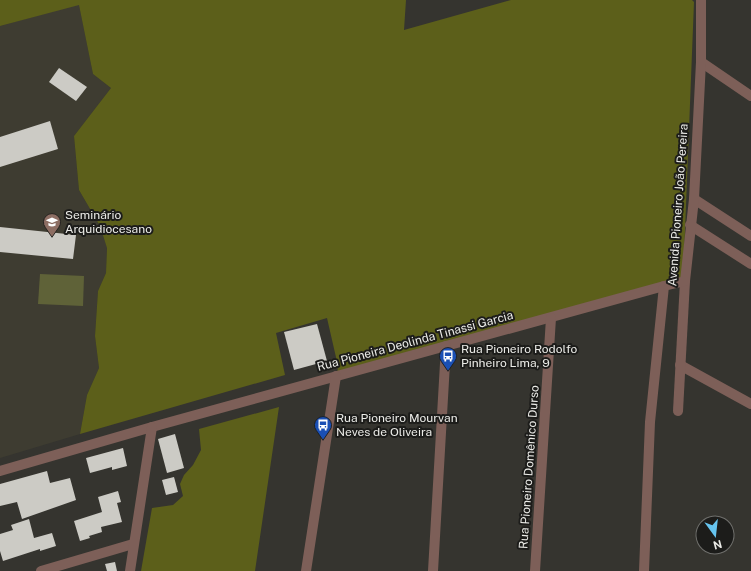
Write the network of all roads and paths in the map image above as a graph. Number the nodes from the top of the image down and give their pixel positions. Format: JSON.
{"nodes":[{"id":1,"x":701,"y":0,"type":"edge"},
{"id":2,"x":701,"y":62,"type":"junction"},
{"id":3,"x":751,"y":96,"type":"edge"},
{"id":4,"x":694,"y":199,"type":"junction"},
{"id":5,"x":690,"y":224,"type":"junction"},
{"id":6,"x":751,"y":236,"type":"edge"},
{"id":7,"x":751,"y":264,"type":"edge"},
{"id":8,"x":685,"y":280,"type":"junction"},
{"id":9,"x":664,"y":286,"type":"junction"},
{"id":10,"x":551,"y":318,"type":"junction"},
{"id":11,"x":446,"y":346,"type":"junction"},
{"id":12,"x":680,"y":365,"type":"junction"},
{"id":13,"x":336,"y":376,"type":"junction"},
{"id":14,"x":751,"y":404,"type":"edge"},
{"id":15,"x":678,"y":411,"type":"dead end"},
{"id":16,"x":152,"y":427,"type":"junction"},
{"id":17,"x":0,"y":471,"type":"edge"},
{"id":18,"x":133,"y":544,"type":"junction"},
{"id":19,"x":41,"y":571,"type":"edge"},
{"id":20,"x":130,"y":571,"type":"edge"},
{"id":21,"x":306,"y":571,"type":"edge"},
{"id":22,"x":433,"y":571,"type":"edge"},
{"id":23,"x":535,"y":571,"type":"edge"},
{"id":24,"x":644,"y":571,"type":"edge"}],
"edges":[{"from":1,"to":2,"type":"street","name":"Avenida Pioneiro João Pereira"},
{"from":2,"to":3,"type":"street"},
{"from":2,"to":4,"type":"street","name":"Avenida Pioneiro João Pereira"},
{"from":4,"to":5,"type":"street","name":"Avenida Pioneiro João Pereira"},
{"from":4,"to":6,"type":"street"},
{"from":5,"to":7,"type":"street"},
{"from":5,"to":8,"type":"street","name":"Avenida Pioneiro João Pereira"},
{"from":8,"to":9,"type":"street","name":"Rua Pioneira Deolinda Tinassi Garcia"},
{"from":8,"to":12,"type":"street","name":"Avenida Pioneiro João Pereira"},
{"from":9,"to":10,"type":"street","name":"Rua Pioneira Deolinda Tinassi Garcia"},
{"from":9,"to":24,"type":"street","name":"Avenida Pioneiro João Pereira"},
{"from":10,"to":11,"type":"street","name":"Rua Pioneira Deolinda Tinassi Garcia"},
{"from":10,"to":23,"type":"street","name":"Rua Pioneiro Domênico Durso"},
{"from":11,"to":13,"type":"street","name":"Rua Pioneira Deolinda Tinassi Garcia"},
{"from":11,"to":22,"type":"street"},
{"from":12,"to":14,"type":"street"},
{"from":12,"to":15,"type":"street","name":"Avenida Pioneiro João Pereira"},
{"from":13,"to":16,"type":"street","name":"Rua Pioneira Deolinda Tinassi Garcia"},
{"from":13,"to":21,"type":"street"},
{"from":16,"to":17,"type":"street","name":"Rua Pioneira Deolinda Tinassi Garcia"},
{"from":16,"to":18,"type":"street"},
{"from":18,"to":19,"type":"street"},
{"from":18,"to":20,"type":"street"}]}
